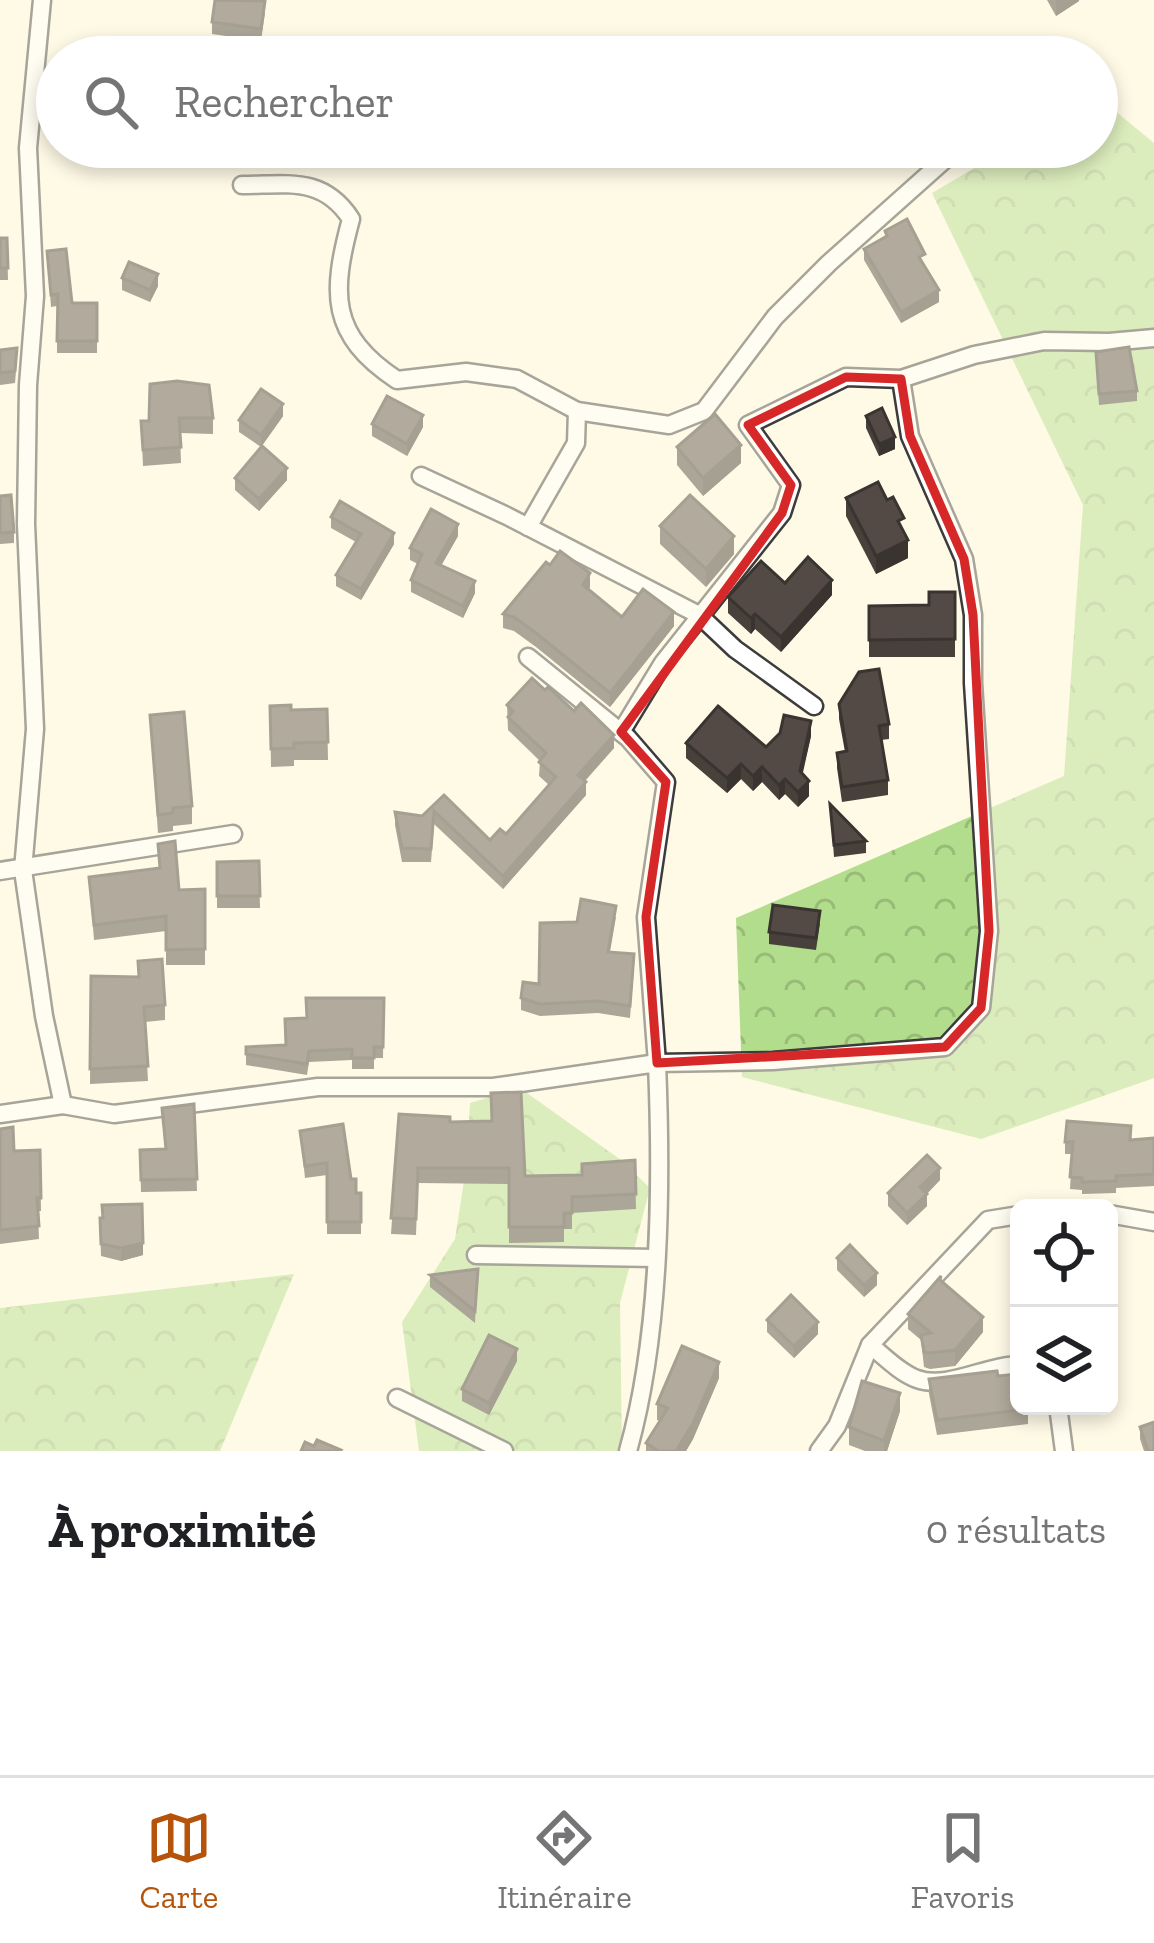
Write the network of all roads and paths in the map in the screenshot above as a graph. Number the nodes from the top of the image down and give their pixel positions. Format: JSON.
{"nodes":[{"id":1,"x":42,"y":0,"type":"edge"},
{"id":2,"x":39,"y":36,"type":"edge"},
{"id":3,"x":36,"y":63,"type":"edge"},
{"id":4,"x":935,"y":168,"type":"edge"},
{"id":5,"x":242,"y":185,"type":"dead end"},
{"id":6,"x":1154,"y":338,"type":"edge"},
{"id":7,"x":901,"y":379,"type":"junction"},
{"id":8,"x":577,"y":411,"type":"junction"},
{"id":9,"x":421,"y":476,"type":"dead end"},
{"id":10,"x":528,"y":526,"type":"junction"},
{"id":11,"x":699,"y":615,"type":"junction"},
{"id":12,"x":528,"y":657,"type":"dead end"},
{"id":13,"x":814,"y":706,"type":"dead end"},
{"id":14,"x":621,"y":732,"type":"junction"},
{"id":15,"x":232,"y":834,"type":"dead end"},
{"id":16,"x":23,"y":870,"type":"junction"},
{"id":17,"x":0,"y":871,"type":"edge"},
{"id":18,"x":657,"y":1064,"type":"junction"},
{"id":19,"x":63,"y":1105,"type":"junction"},
{"id":20,"x":0,"y":1114,"type":"edge"},
{"id":21,"x":1010,"y":1216,"type":"edge"},
{"id":22,"x":1118,"y":1216,"type":"edge"},
{"id":23,"x":1154,"y":1222,"type":"edge"},
{"id":24,"x":476,"y":1255,"type":"dead end"},
{"id":25,"x":655,"y":1258,"type":"junction"},
{"id":26,"x":870,"y":1346,"type":"junction"},
{"id":27,"x":1010,"y":1365,"type":"edge"},
{"id":28,"x":398,"y":1398,"type":"dead end"},
{"id":29,"x":1059,"y":1415,"type":"edge"},
{"id":30,"x":503,"y":1451,"type":"edge"},
{"id":31,"x":628,"y":1451,"type":"edge"},
{"id":32,"x":819,"y":1451,"type":"edge"},
{"id":33,"x":1064,"y":1451,"type":"edge"}],
"edges":[{"from":1,"to":2,"type":"street"},
{"from":3,"to":16,"type":"street"},
{"from":4,"to":8,"type":"street"},
{"from":5,"to":8,"type":"street"},
{"from":6,"to":7,"type":"street"},
{"from":7,"to":11,"type":"street"},
{"from":7,"to":18,"type":"street"},
{"from":8,"to":10,"type":"street"},
{"from":9,"to":10,"type":"street"},
{"from":10,"to":11,"type":"street"},
{"from":11,"to":13,"type":"street"},
{"from":11,"to":14,"type":"street"},
{"from":12,"to":14,"type":"street"},
{"from":14,"to":18,"type":"street"},
{"from":15,"to":16,"type":"street"},
{"from":16,"to":17,"type":"street"},
{"from":16,"to":19,"type":"street"},
{"from":18,"to":19,"type":"street"},
{"from":18,"to":25,"type":"street"},
{"from":19,"to":20,"type":"street"},
{"from":21,"to":26,"type":"street"},
{"from":22,"to":23,"type":"street"},
{"from":24,"to":25,"type":"street"},
{"from":25,"to":31,"type":"street"},
{"from":26,"to":27,"type":"street"},
{"from":26,"to":32,"type":"street"},
{"from":28,"to":30,"type":"street"},
{"from":29,"to":33,"type":"street"}]}
